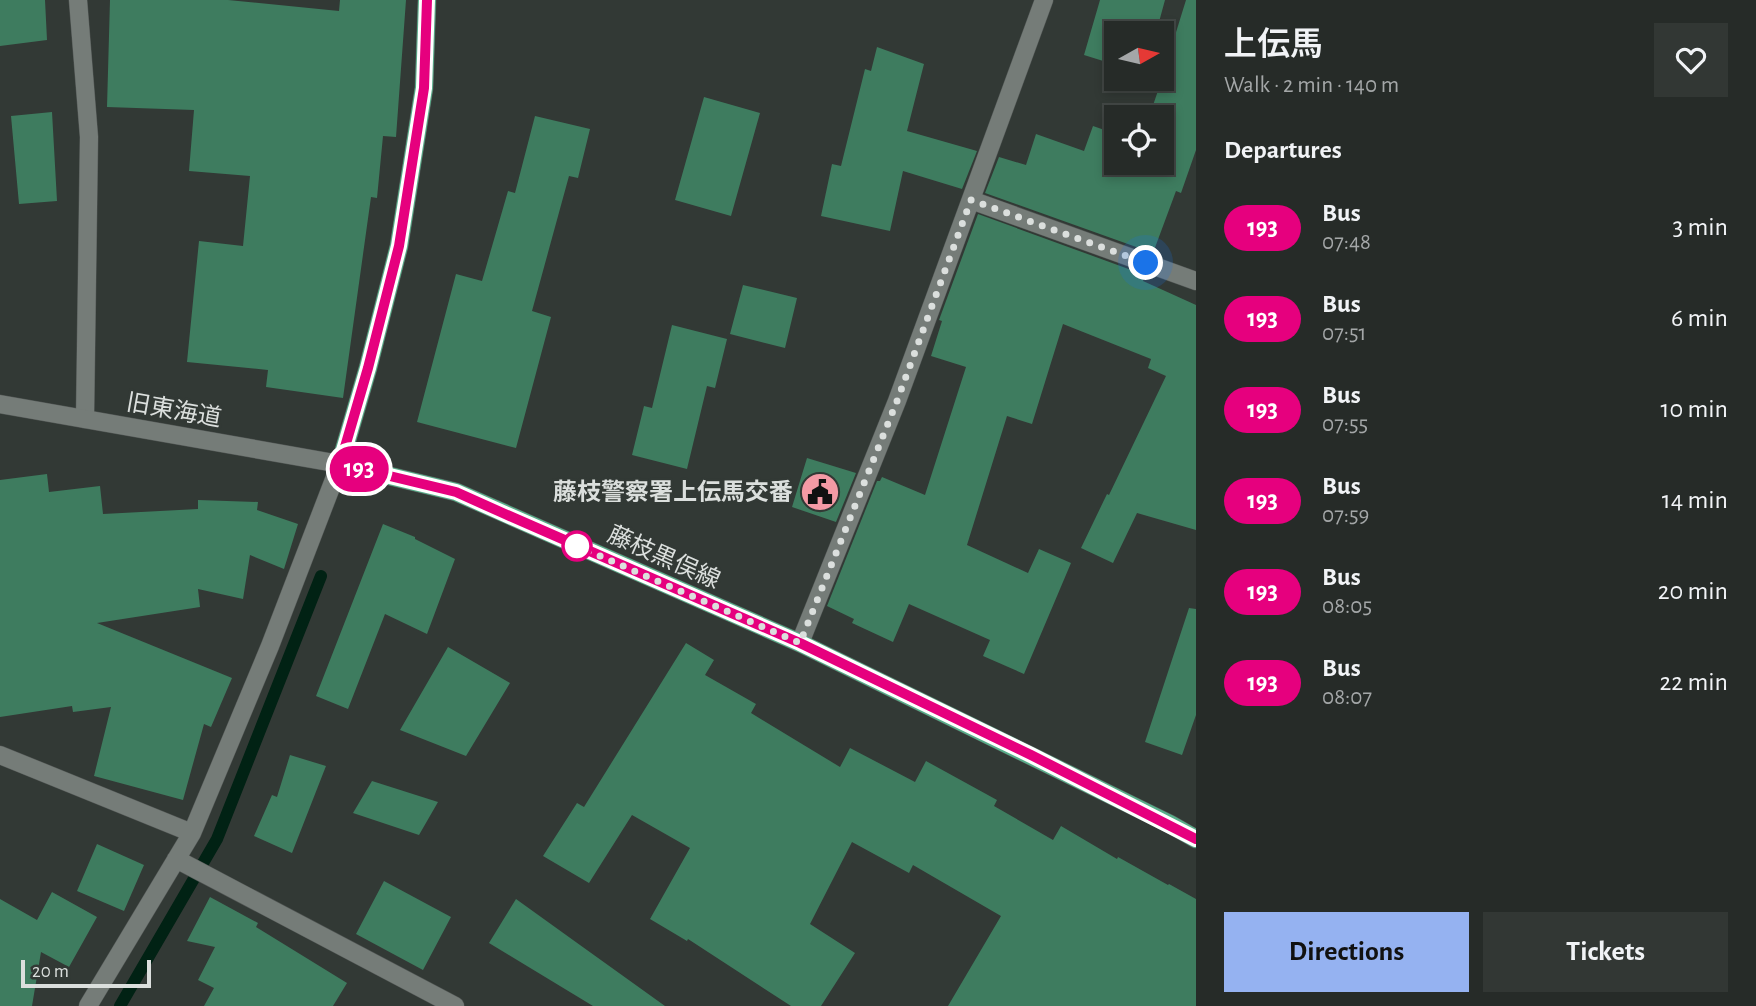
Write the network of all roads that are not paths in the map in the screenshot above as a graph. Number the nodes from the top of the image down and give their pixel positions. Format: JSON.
{"nodes":[{"id":1,"x":78,"y":0,"type":"edge"},
{"id":2,"x":427,"y":0,"type":"edge"},
{"id":3,"x":1044,"y":0,"type":"edge"},
{"id":4,"x":971,"y":200,"type":"junction"},
{"id":5,"x":1196,"y":281,"type":"edge"},
{"id":6,"x":0,"y":404,"type":"edge"},
{"id":7,"x":85,"y":419,"type":"junction"},
{"id":8,"x":340,"y":464,"type":"junction"},
{"id":9,"x":800,"y":643,"type":"junction"},
{"id":10,"x":0,"y":755,"type":"edge"},
{"id":11,"x":192,"y":832,"type":"junction"},
{"id":12,"x":1196,"y":839,"type":"edge"},
{"id":13,"x":176,"y":859,"type":"junction"},
{"id":14,"x":88,"y":1006,"type":"edge"},
{"id":15,"x":454,"y":1006,"type":"edge"}],
"edges":[{"from":1,"to":7,"type":"street"},
{"from":2,"to":8,"type":"main road"},
{"from":3,"to":4,"type":"street"},
{"from":4,"to":5,"type":"street"},
{"from":4,"to":9,"type":"street"},
{"from":6,"to":7,"type":"street","name":"旧東海道"},
{"from":7,"to":8,"type":"street","name":"旧東海道"},
{"from":8,"to":9,"type":"main road","name":"藤枝黒俣線"},
{"from":8,"to":11,"type":"street"},
{"from":9,"to":12,"type":"main road","name":"藤枝黒俣線"},
{"from":10,"to":11,"type":"street"},
{"from":11,"to":13,"type":"street"},
{"from":13,"to":14,"type":"street"},
{"from":13,"to":15,"type":"street"}]}
